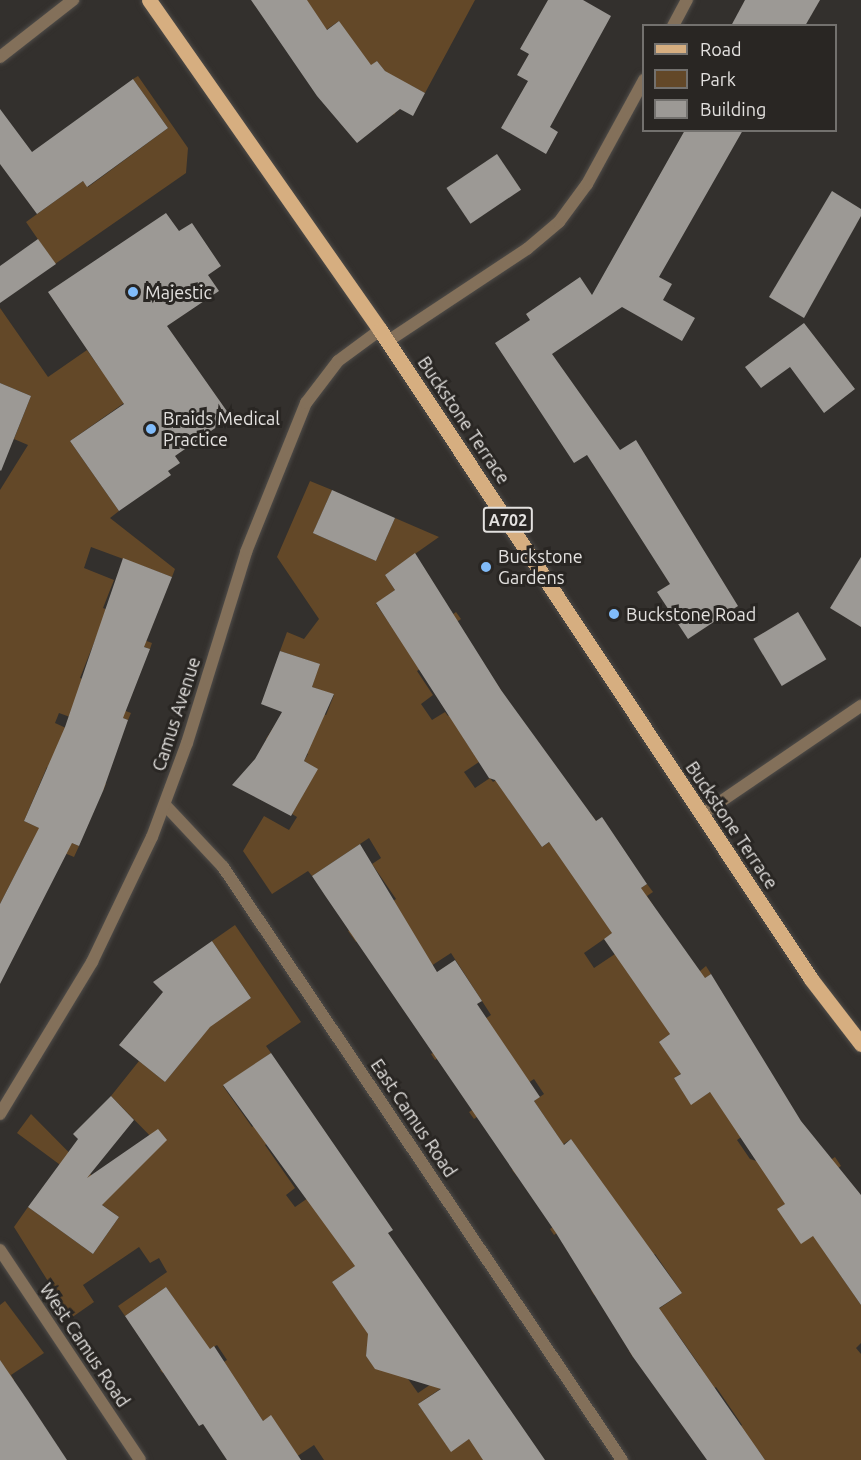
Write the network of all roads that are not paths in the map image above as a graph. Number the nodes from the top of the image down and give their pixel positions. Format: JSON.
{"nodes":[{"id":1,"x":73,"y":0,"type":"edge"},
{"id":2,"x":149,"y":0,"type":"edge"},
{"id":3,"x":687,"y":0,"type":"edge"},
{"id":4,"x":674,"y":24,"type":"edge"},
{"id":5,"x":0,"y":57,"type":"edge"},
{"id":6,"x":642,"y":84,"type":"edge"},
{"id":7,"x":384,"y":336,"type":"junction"},
{"id":8,"x":861,"y":706,"type":"edge"},
{"id":9,"x":165,"y":805,"type":"junction"},
{"id":10,"x":700,"y":814,"type":"junction"},
{"id":11,"x":861,"y":1044,"type":"edge"},
{"id":12,"x":0,"y":1113,"type":"edge"},
{"id":13,"x":0,"y":1250,"type":"edge"},
{"id":14,"x":140,"y":1460,"type":"edge"},
{"id":15,"x":622,"y":1460,"type":"edge"}],
"edges":[{"from":1,"to":5,"type":"street"},
{"from":2,"to":7,"type":"main road","name":"Buckstone Terrace","number":"A702"},
{"from":3,"to":4,"type":"street"},
{"from":6,"to":7,"type":"street"},
{"from":7,"to":9,"type":"street","name":"Camus Avenue"},
{"from":7,"to":10,"type":"main road","name":"Buckstone Terrace","number":"A702"},
{"from":8,"to":10,"type":"street"},
{"from":9,"to":12,"type":"street","name":"Camus Avenue"},
{"from":9,"to":15,"type":"street","name":"East Camus Road"},
{"from":10,"to":11,"type":"main road","name":"Buckstone Terrace","number":"A702"},
{"from":13,"to":14,"type":"street","name":"West Camus Road"}]}
